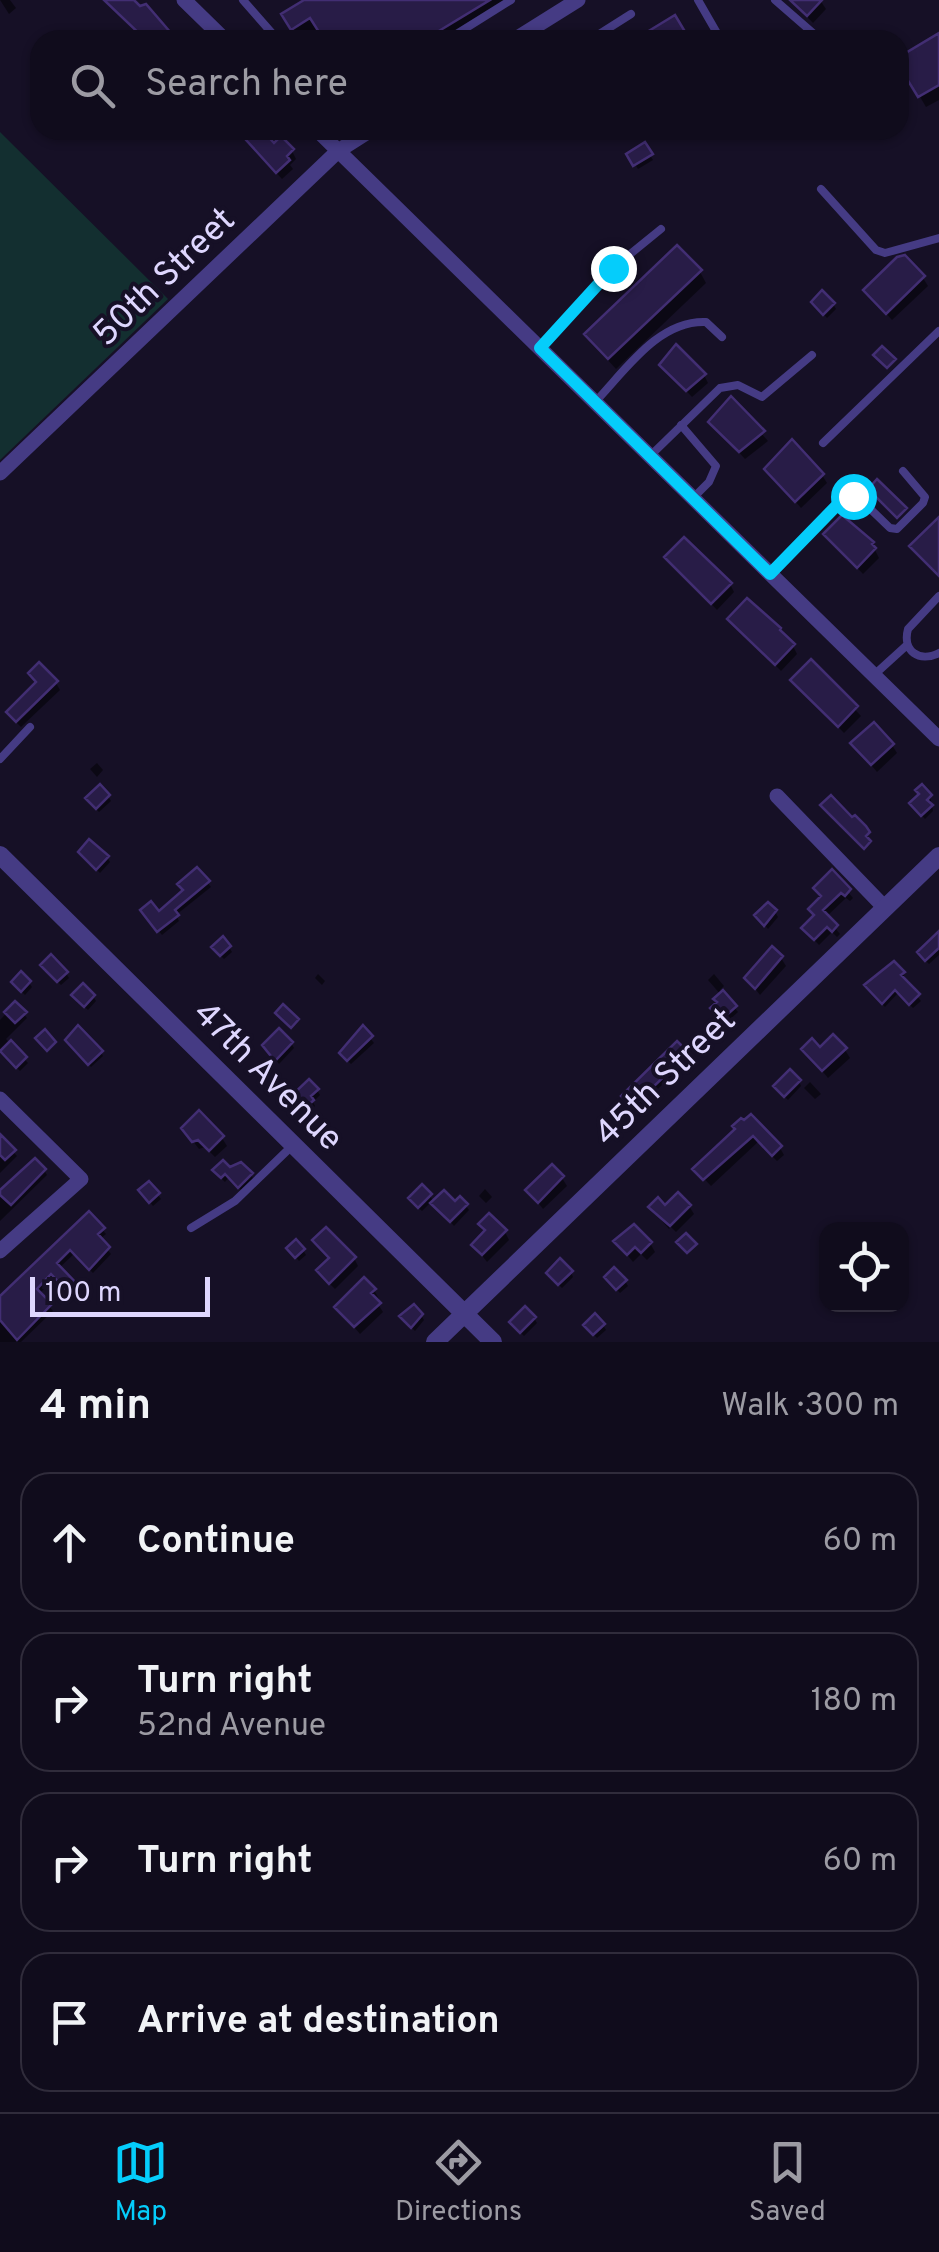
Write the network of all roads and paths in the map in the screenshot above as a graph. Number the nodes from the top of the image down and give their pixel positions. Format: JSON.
{"nodes":[{"id":1,"x":184,"y":0,"type":"edge"},
{"id":2,"x":243,"y":0,"type":"edge"},
{"id":3,"x":511,"y":0,"type":"edge"},
{"id":4,"x":578,"y":0,"type":"edge"},
{"id":5,"x":698,"y":0,"type":"edge"},
{"id":6,"x":775,"y":0,"type":"edge"},
{"id":7,"x":561,"y":5,"type":"edge"},
{"id":8,"x":631,"y":14,"type":"dead end"},
{"id":9,"x":215,"y":30,"type":"edge"},
{"id":10,"x":269,"y":30,"type":"edge"},
{"id":11,"x":463,"y":30,"type":"edge"},
{"id":12,"x":531,"y":30,"type":"edge"},
{"id":13,"x":606,"y":30,"type":"edge"},
{"id":14,"x":715,"y":30,"type":"edge"},
{"id":15,"x":809,"y":30,"type":"edge"},
{"id":16,"x":327,"y":140,"type":"edge"},
{"id":17,"x":355,"y":140,"type":"edge"},
{"id":18,"x":338,"y":151,"type":"junction"},
{"id":19,"x":820,"y":189,"type":"dead end"},
{"id":20,"x":661,"y":229,"type":"dead end"},
{"id":21,"x":939,"y":238,"type":"edge"},
{"id":22,"x":939,"y":332,"type":"edge"},
{"id":23,"x":722,"y":338,"type":"dead end"},
{"id":24,"x":540,"y":348,"type":"junction"},
{"id":25,"x":812,"y":355,"type":"dead end"},
{"id":26,"x":595,"y":402,"type":"junction"},
{"id":27,"x":682,"y":425,"type":"junction"},
{"id":28,"x":823,"y":443,"type":"dead end"},
{"id":29,"x":650,"y":456,"type":"junction"},
{"id":30,"x":904,"y":470,"type":"dead end"},
{"id":31,"x":0,"y":472,"type":"edge"},
{"id":32,"x":693,"y":498,"type":"junction"},
{"id":33,"x":770,"y":574,"type":"junction"},
{"id":34,"x":939,"y":596,"type":"edge"},
{"id":35,"x":907,"y":644,"type":"junction"},
{"id":36,"x":939,"y":653,"type":"edge"},
{"id":37,"x":874,"y":675,"type":"junction"},
{"id":38,"x":30,"y":727,"type":"dead end"},
{"id":39,"x":939,"y":739,"type":"edge"},
{"id":40,"x":0,"y":759,"type":"edge"},
{"id":41,"x":777,"y":796,"type":"dead end"},
{"id":42,"x":0,"y":855,"type":"edge"},
{"id":43,"x":939,"y":856,"type":"edge"},
{"id":44,"x":885,"y":908,"type":"junction"},
{"id":45,"x":0,"y":1099,"type":"edge"},
{"id":46,"x":293,"y":1144,"type":"junction"},
{"id":47,"x":191,"y":1228,"type":"dead end"},
{"id":48,"x":0,"y":1251,"type":"edge"},
{"id":49,"x":464,"y":1313,"type":"junction"},
{"id":50,"x":434,"y":1342,"type":"edge"},
{"id":51,"x":492,"y":1342,"type":"edge"}],
"edges":[{"from":1,"to":9,"type":"street"},
{"from":2,"to":10,"type":"lane"},
{"from":3,"to":11,"type":"lane"},
{"from":4,"to":7,"type":"street"},
{"from":5,"to":14,"type":"lane"},
{"from":6,"to":15,"type":"lane"},
{"from":7,"to":12,"type":"street"},
{"from":8,"to":13,"type":"lane"},
{"from":16,"to":18,"type":"street"},
{"from":17,"to":18,"type":"street","name":"50th Street"},
{"from":18,"to":24,"type":"street"},
{"from":18,"to":31,"type":"street","name":"50th Street"},
{"from":19,"to":21,"type":"lane"},
{"from":20,"to":24,"type":"lane"},
{"from":22,"to":28,"type":"lane"},
{"from":23,"to":26,"type":"lane"},
{"from":24,"to":26,"type":"street"},
{"from":25,"to":27,"type":"lane"},
{"from":26,"to":29,"type":"street"},
{"from":27,"to":29,"type":"lane"},
{"from":27,"to":32,"type":"lane"},
{"from":29,"to":32,"type":"street"},
{"from":30,"to":33,"type":"lane"},
{"from":32,"to":33,"type":"street"},
{"from":33,"to":37,"type":"street"},
{"from":34,"to":35,"type":"lane"},
{"from":35,"to":36,"type":"lane"},
{"from":35,"to":37,"type":"lane"},
{"from":37,"to":39,"type":"street"},
{"from":38,"to":40,"type":"lane"},
{"from":41,"to":44,"type":"street"},
{"from":42,"to":46,"type":"street","name":"47th Avenue"},
{"from":43,"to":44,"type":"street","name":"45th Street"},
{"from":44,"to":49,"type":"street","name":"45th Street"},
{"from":45,"to":48,"type":"street"},
{"from":46,"to":47,"type":"lane"},
{"from":46,"to":49,"type":"street","name":"47th Avenue"},
{"from":49,"to":50,"type":"street","name":"45th Street"},
{"from":49,"to":51,"type":"street","name":"47th Avenue"}]}
